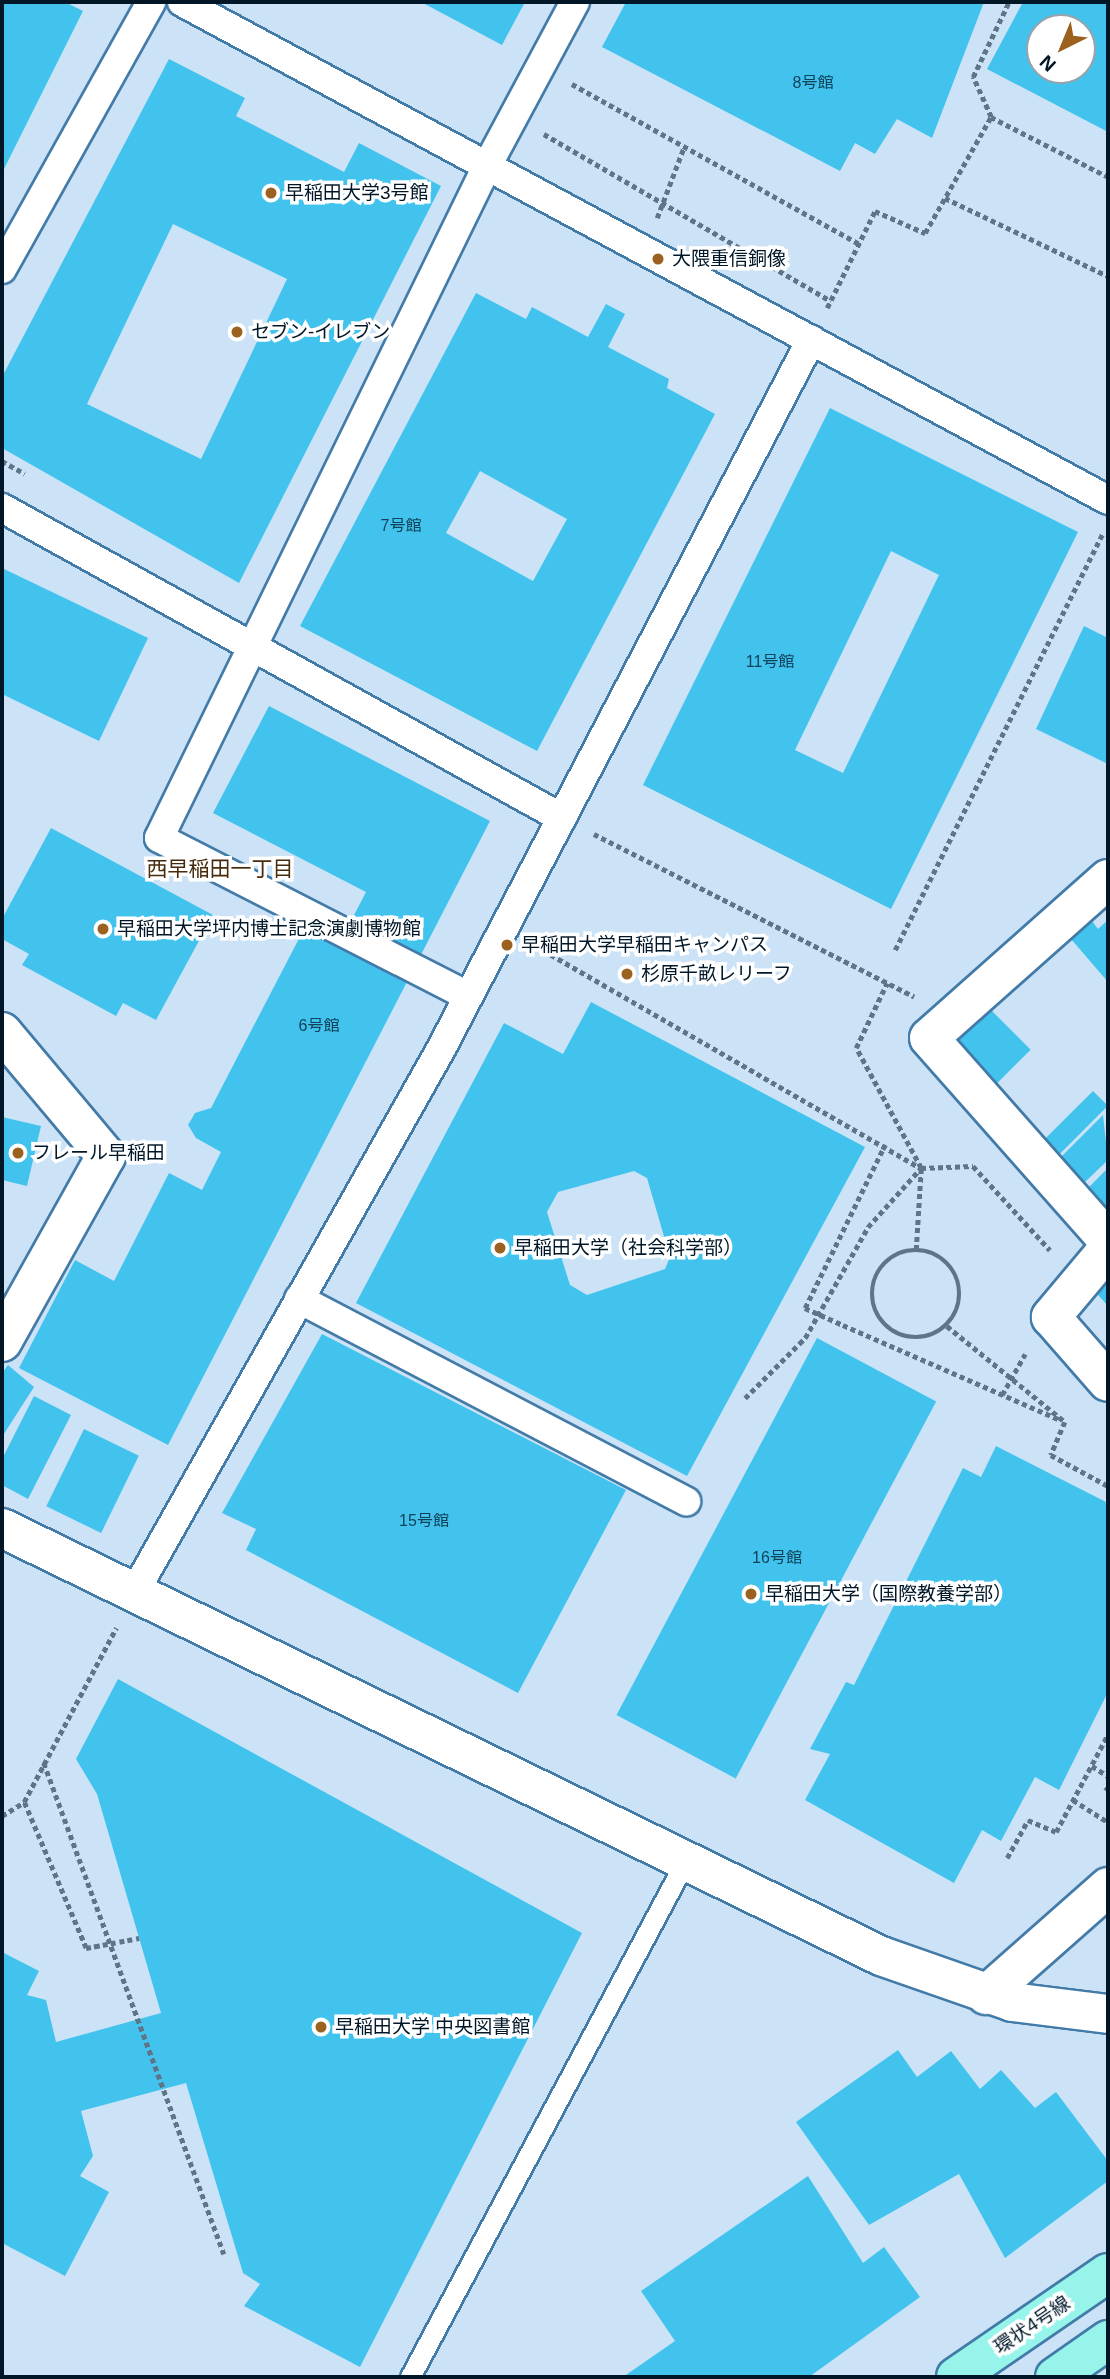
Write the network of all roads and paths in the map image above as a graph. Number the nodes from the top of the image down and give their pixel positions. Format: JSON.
{"nodes":[{"id":1,"x":151,"y":2,"type":"edge"},
{"id":2,"x":182,"y":2,"type":"edge"},
{"id":3,"x":575,"y":2,"type":"edge"},
{"id":4,"x":1009,"y":2,"type":"edge"},
{"id":5,"x":540,"y":67,"type":"junction"},
{"id":6,"x":513,"y":117,"type":"junction"},
{"id":7,"x":991,"y":117,"type":"junction"},
{"id":8,"x":684,"y":147,"type":"junction"},
{"id":9,"x":487,"y":166,"type":"junction"},
{"id":10,"x":1108,"y":177,"type":"edge"},
{"id":11,"x":944,"y":198,"type":"junction"},
{"id":12,"x":664,"y":204,"type":"junction"},
{"id":13,"x":859,"y":244,"type":"junction"},
{"id":14,"x":643,"y":250,"type":"junction"},
{"id":15,"x":2,"y":269,"type":"edge"},
{"id":16,"x":1108,"y":276,"type":"edge"},
{"id":17,"x":831,"y":301,"type":"junction"},
{"id":18,"x":811,"y":340,"type":"junction"},
{"id":19,"x":1108,"y":500,"type":"edge"},
{"id":20,"x":2,"y":508,"type":"edge"},
{"id":21,"x":1108,"y":521,"type":"edge"},
{"id":22,"x":255,"y":647,"type":"junction"},
{"id":23,"x":562,"y":818,"type":"junction"},
{"id":24,"x":1108,"y":879,"type":"edge"},
{"id":25,"x":504,"y":927,"type":"junction"},
{"id":26,"x":895,"y":950,"type":"dead end"},
{"id":27,"x":887,"y":983,"type":"junction"},
{"id":28,"x":468,"y":996,"type":"junction"},
{"id":29,"x":955,"y":1014,"type":"junction"},
{"id":30,"x":2,"y":1032,"type":"edge"},
{"id":31,"x":884,"y":1145,"type":"junction"},
{"id":32,"x":921,"y":1168,"type":"junction"},
{"id":33,"x":1108,"y":1240,"type":"edge"},
{"id":34,"x":1108,"y":1249,"type":"edge"},
{"id":35,"x":915,"y":1250,"type":"junction"},
{"id":36,"x":1045,"y":1259,"type":"dead end"},
{"id":37,"x":299,"y":1299,"type":"junction"},
{"id":38,"x":947,"y":1326,"type":"junction"},
{"id":39,"x":898,"y":1335,"type":"junction"},
{"id":40,"x":2,"y":1342,"type":"edge"},
{"id":41,"x":894,"y":1347,"type":"junction"},
{"id":42,"x":1108,"y":1381,"type":"edge"},
{"id":43,"x":745,"y":1398,"type":"dead end"},
{"id":44,"x":1065,"y":1422,"type":"junction"},
{"id":45,"x":1108,"y":1486,"type":"edge"},
{"id":46,"x":686,"y":1501,"type":"dead end"},
{"id":47,"x":2,"y":1528,"type":"edge"},
{"id":48,"x":134,"y":1593,"type":"junction"},
{"id":49,"x":1108,"y":1734,"type":"edge"},
{"id":50,"x":44,"y":1763,"type":"junction"},
{"id":51,"x":1092,"y":1766,"type":"junction"},
{"id":52,"x":1108,"y":1776,"type":"edge"},
{"id":53,"x":1073,"y":1800,"type":"junction"},
{"id":54,"x":24,"y":1802,"type":"junction"},
{"id":55,"x":2,"y":1816,"type":"edge"},
{"id":56,"x":1108,"y":1822,"type":"edge"},
{"id":57,"x":1007,"y":1858,"type":"dead end"},
{"id":58,"x":685,"y":1862,"type":"junction"},
{"id":59,"x":1108,"y":1887,"type":"edge"},
{"id":60,"x":139,"y":1938,"type":"dead end"},
{"id":61,"x":986,"y":1995,"type":"junction"},
{"id":62,"x":1102,"y":2022,"type":"edge"},
{"id":63,"x":224,"y":2254,"type":"dead end"},
{"id":64,"x":1108,"y":2273,"type":"edge"},
{"id":65,"x":1108,"y":2340,"type":"edge"},
{"id":66,"x":410,"y":2377,"type":"edge"},
{"id":67,"x":956,"y":2377,"type":"edge"},
{"id":68,"x":1055,"y":2377,"type":"edge"}],
"edges":[{"from":1,"to":15,"type":"street"},
{"from":2,"to":9,"type":"street"},
{"from":3,"to":5,"type":"street"},
{"from":4,"to":7,"type":"path"},
{"from":5,"to":6,"type":"street"},
{"from":5,"to":8,"type":"path"},
{"from":6,"to":9,"type":"street"},
{"from":6,"to":12,"type":"path"},
{"from":7,"to":10,"type":"path"},
{"from":7,"to":11,"type":"path"},
{"from":8,"to":12,"type":"path"},
{"from":8,"to":13,"type":"path"},
{"from":9,"to":14,"type":"street"},
{"from":9,"to":22,"type":"street"},
{"from":11,"to":13,"type":"path"},
{"from":11,"to":16,"type":"path"},
{"from":12,"to":14,"type":"path"},
{"from":12,"to":17,"type":"path"},
{"from":13,"to":17,"type":"path"},
{"from":14,"to":18,"type":"street"},
{"from":17,"to":18,"type":"path"},
{"from":18,"to":19,"type":"street"},
{"from":18,"to":23,"type":"street"},
{"from":20,"to":22,"type":"street"},
{"from":21,"to":26,"type":"path"},
{"from":22,"to":23,"type":"street"},
{"from":22,"to":28,"type":"street"},
{"from":23,"to":25,"type":"street"},
{"from":23,"to":27,"type":"path"},
{"from":24,"to":29,"type":"street"},
{"from":25,"to":28,"type":"street"},
{"from":25,"to":31,"type":"path"},
{"from":27,"to":29,"type":"path"},
{"from":27,"to":32,"type":"path"},
{"from":28,"to":37,"type":"street"},
{"from":29,"to":33,"type":"street"},
{"from":30,"to":40,"type":"street"},
{"from":31,"to":32,"type":"path"},
{"from":31,"to":41,"type":"path","bridge":true},
{"from":32,"to":35,"type":"path"},
{"from":32,"to":36,"type":"path"},
{"from":32,"to":43,"type":"path"},
{"from":34,"to":42,"type":"street"},
{"from":35,"to":38,"type":"path"},
{"from":35,"to":39,"type":"path"},
{"from":37,"to":46,"type":"street"},
{"from":37,"to":48,"type":"street"},
{"from":38,"to":39,"type":"path"},
{"from":38,"to":44,"type":"path"},
{"from":39,"to":41,"type":"path"},
{"from":41,"to":44,"type":"path"},
{"from":44,"to":45,"type":"path"},
{"from":47,"to":48,"type":"street"},
{"from":48,"to":50,"type":"path"},
{"from":48,"to":58,"type":"street"},
{"from":49,"to":51,"type":"path"},
{"from":50,"to":54,"type":"path"},
{"from":50,"to":63,"type":"path"},
{"from":51,"to":52,"type":"path"},
{"from":51,"to":53,"type":"path"},
{"from":53,"to":56,"type":"path"},
{"from":53,"to":57,"type":"path"},
{"from":54,"to":55,"type":"path"},
{"from":54,"to":60,"type":"path","bridge":true},
{"from":58,"to":61,"type":"street"},
{"from":58,"to":66,"type":"lane"},
{"from":59,"to":61,"type":"street"},
{"from":61,"to":62,"type":"street"},
{"from":64,"to":67,"type":"main road","name":"環状4号線"},
{"from":65,"to":68,"type":"main road"}]}
